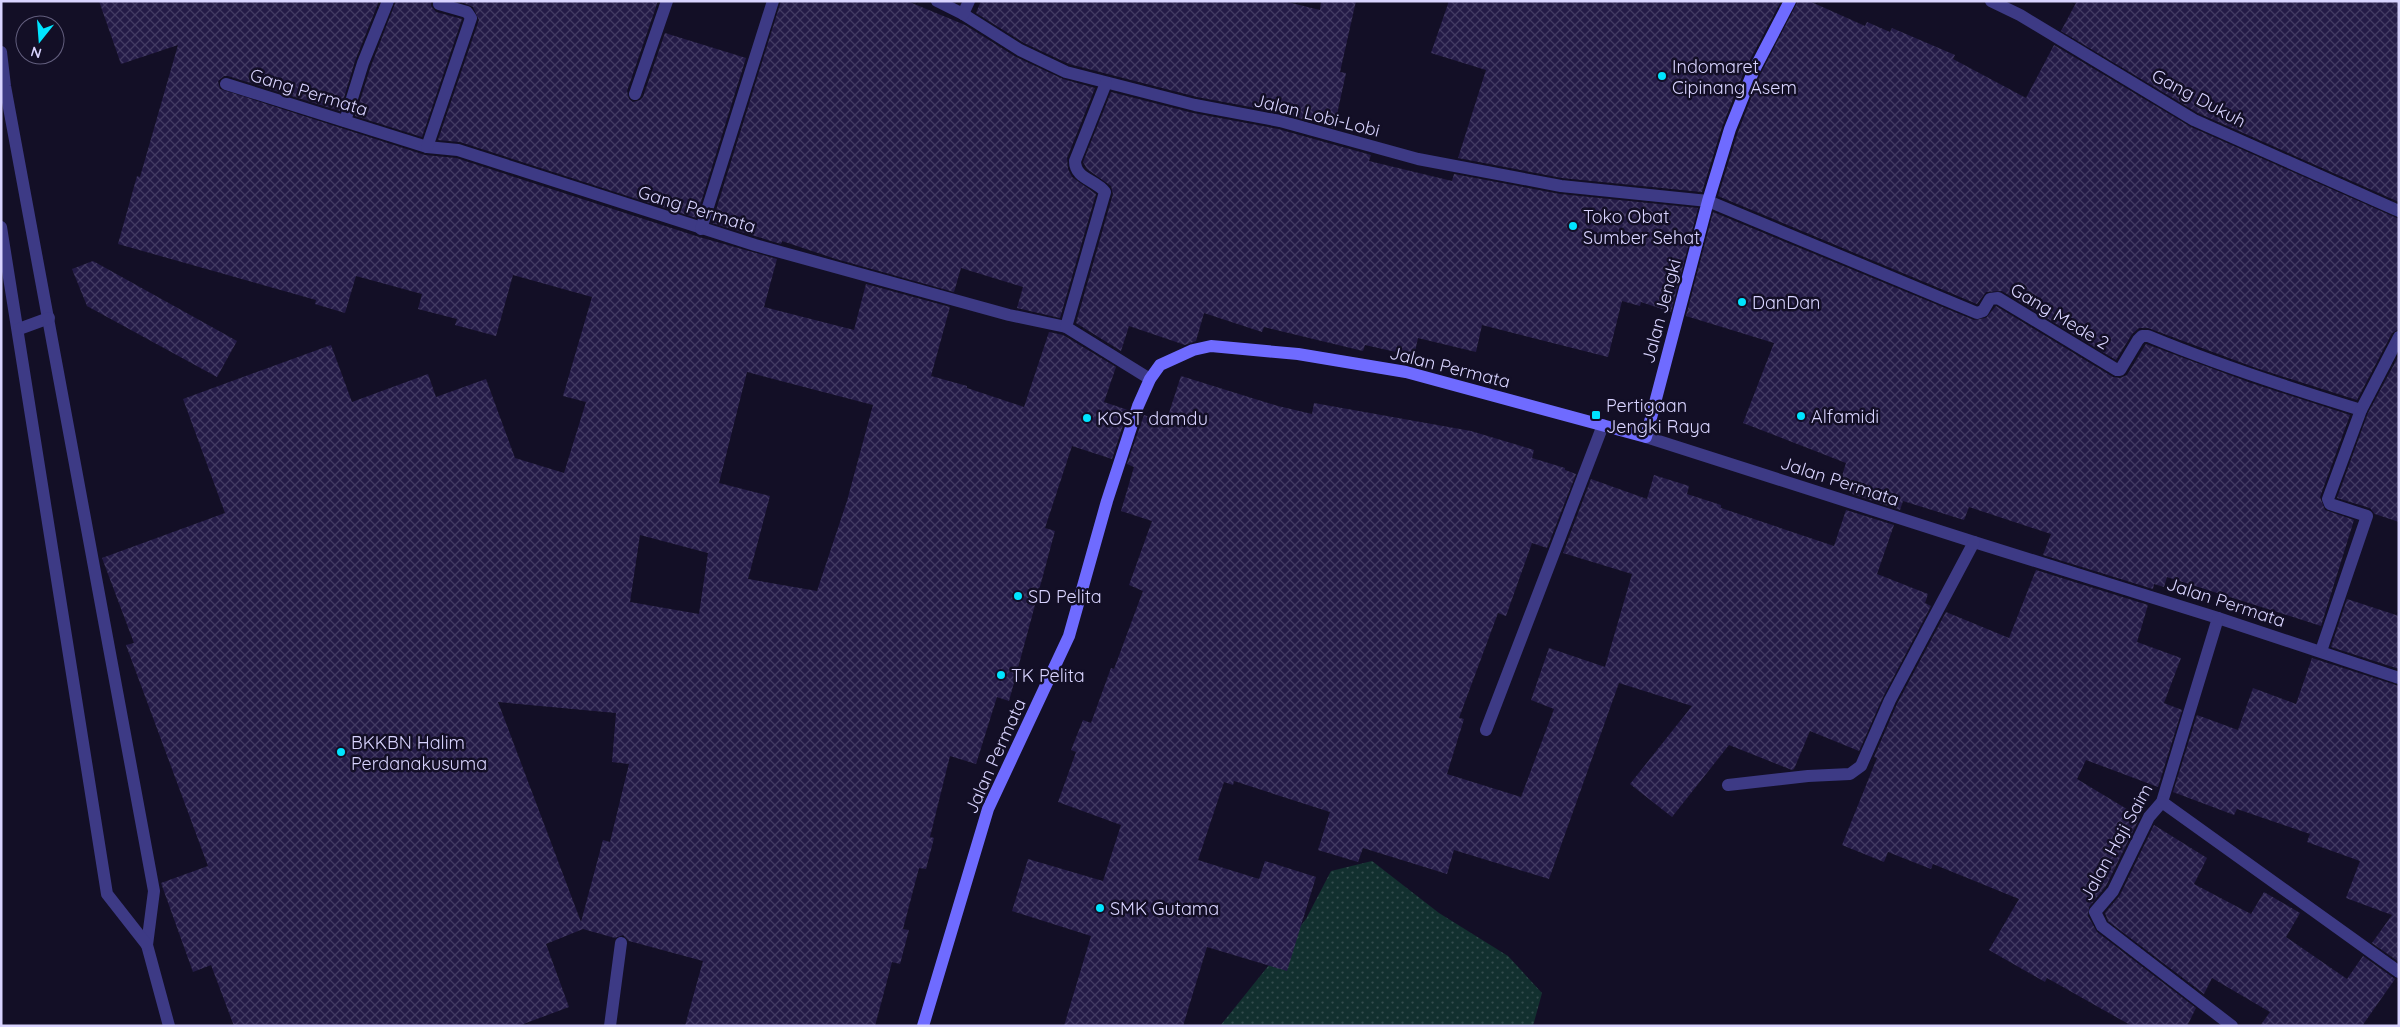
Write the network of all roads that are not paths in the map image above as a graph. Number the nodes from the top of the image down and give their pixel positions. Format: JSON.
{"nodes":[{"id":1,"x":388,"y":1,"type":"edge"},
{"id":2,"x":667,"y":1,"type":"edge"},
{"id":3,"x":774,"y":1,"type":"edge"},
{"id":4,"x":937,"y":1,"type":"edge"},
{"id":5,"x":969,"y":1,"type":"edge"},
{"id":6,"x":1790,"y":1,"type":"edge"},
{"id":7,"x":1991,"y":1,"type":"edge"},
{"id":8,"x":439,"y":4,"type":"dead end"},
{"id":9,"x":963,"y":14,"type":"junction"},
{"id":10,"x":1,"y":52,"type":"edge"},
{"id":11,"x":1106,"y":83,"type":"junction"},
{"id":12,"x":226,"y":84,"type":"dead end"},
{"id":13,"x":635,"y":94,"type":"dead end"},
{"id":14,"x":345,"y":121,"type":"junction"},
{"id":15,"x":427,"y":146,"type":"junction"},
{"id":16,"x":1708,"y":201,"type":"junction"},
{"id":17,"x":2399,"y":211,"type":"edge"},
{"id":18,"x":1,"y":227,"type":"edge"},
{"id":19,"x":701,"y":229,"type":"junction"},
{"id":20,"x":48,"y":318,"type":"junction"},
{"id":21,"x":1066,"y":327,"type":"junction"},
{"id":22,"x":18,"y":329,"type":"junction"},
{"id":23,"x":2399,"y":337,"type":"edge"},
{"id":24,"x":1150,"y":379,"type":"junction"},
{"id":25,"x":2361,"y":410,"type":"junction"},
{"id":26,"x":1603,"y":425,"type":"junction"},
{"id":27,"x":1646,"y":437,"type":"junction"},
{"id":28,"x":1974,"y":542,"type":"junction"},
{"id":29,"x":2218,"y":618,"type":"junction"},
{"id":30,"x":2321,"y":651,"type":"junction"},
{"id":31,"x":2399,"y":678,"type":"edge"},
{"id":32,"x":1486,"y":730,"type":"dead end"},
{"id":33,"x":1728,"y":784,"type":"dead end"},
{"id":34,"x":2162,"y":802,"type":"junction"},
{"id":35,"x":621,"y":943,"type":"dead end"},
{"id":36,"x":147,"y":945,"type":"junction"},
{"id":37,"x":2399,"y":972,"type":"edge"},
{"id":38,"x":168,"y":1026,"type":"edge"},
{"id":39,"x":610,"y":1026,"type":"edge"},
{"id":40,"x":923,"y":1026,"type":"edge"},
{"id":41,"x":2232,"y":1026,"type":"edge"}],
"edges":[{"from":1,"to":14,"type":"street"},
{"from":2,"to":13,"type":"street"},
{"from":3,"to":19,"type":"street"},
{"from":4,"to":9,"type":"street","name":"Jalan Lobi-Lobi"},
{"from":5,"to":9,"type":"street"},
{"from":6,"to":16,"type":"street","name":"Jalan Jengki"},
{"from":7,"to":17,"type":"street","name":"Gang Dukuh"},
{"from":8,"to":15,"type":"street"},
{"from":9,"to":11,"type":"street","name":"Jalan Lobi-Lobi"},
{"from":10,"to":20,"type":"street"},
{"from":11,"to":16,"type":"street","name":"Jalan Lobi-Lobi"},
{"from":11,"to":21,"type":"street"},
{"from":12,"to":14,"type":"street","name":"Gang Permata"},
{"from":14,"to":15,"type":"street","name":"Gang Permata"},
{"from":15,"to":19,"type":"street","name":"Gang Permata"},
{"from":16,"to":25,"type":"street","name":"Gang Mede 2"},
{"from":16,"to":27,"type":"street","name":"Jalan Jengki"},
{"from":18,"to":22,"type":"street"},
{"from":19,"to":21,"type":"street","name":"Gang Permata"},
{"from":20,"to":22,"type":"street"},
{"from":20,"to":36,"type":"street"},
{"from":21,"to":24,"type":"street","name":"Gang Permata"},
{"from":22,"to":36,"type":"street"},
{"from":23,"to":25,"type":"street"},
{"from":24,"to":26,"type":"street","name":"Jalan Permata"},
{"from":24,"to":40,"type":"street","name":"Jalan Permata"},
{"from":25,"to":30,"type":"street"},
{"from":26,"to":27,"type":"street","name":"Jalan Permata"},
{"from":26,"to":32,"type":"street"},
{"from":27,"to":28,"type":"street","name":"Jalan Permata"},
{"from":28,"to":29,"type":"street","name":"Jalan Permata"},
{"from":28,"to":33,"type":"street"},
{"from":29,"to":30,"type":"street","name":"Jalan Permata"},
{"from":29,"to":34,"type":"street","name":"Jalan Haji Saim"},
{"from":30,"to":31,"type":"street","name":"Jalan Permata"},
{"from":34,"to":37,"type":"street"},
{"from":34,"to":41,"type":"street","name":"Jalan Haji Saim"},
{"from":35,"to":39,"type":"street"},
{"from":36,"to":38,"type":"street"}]}
